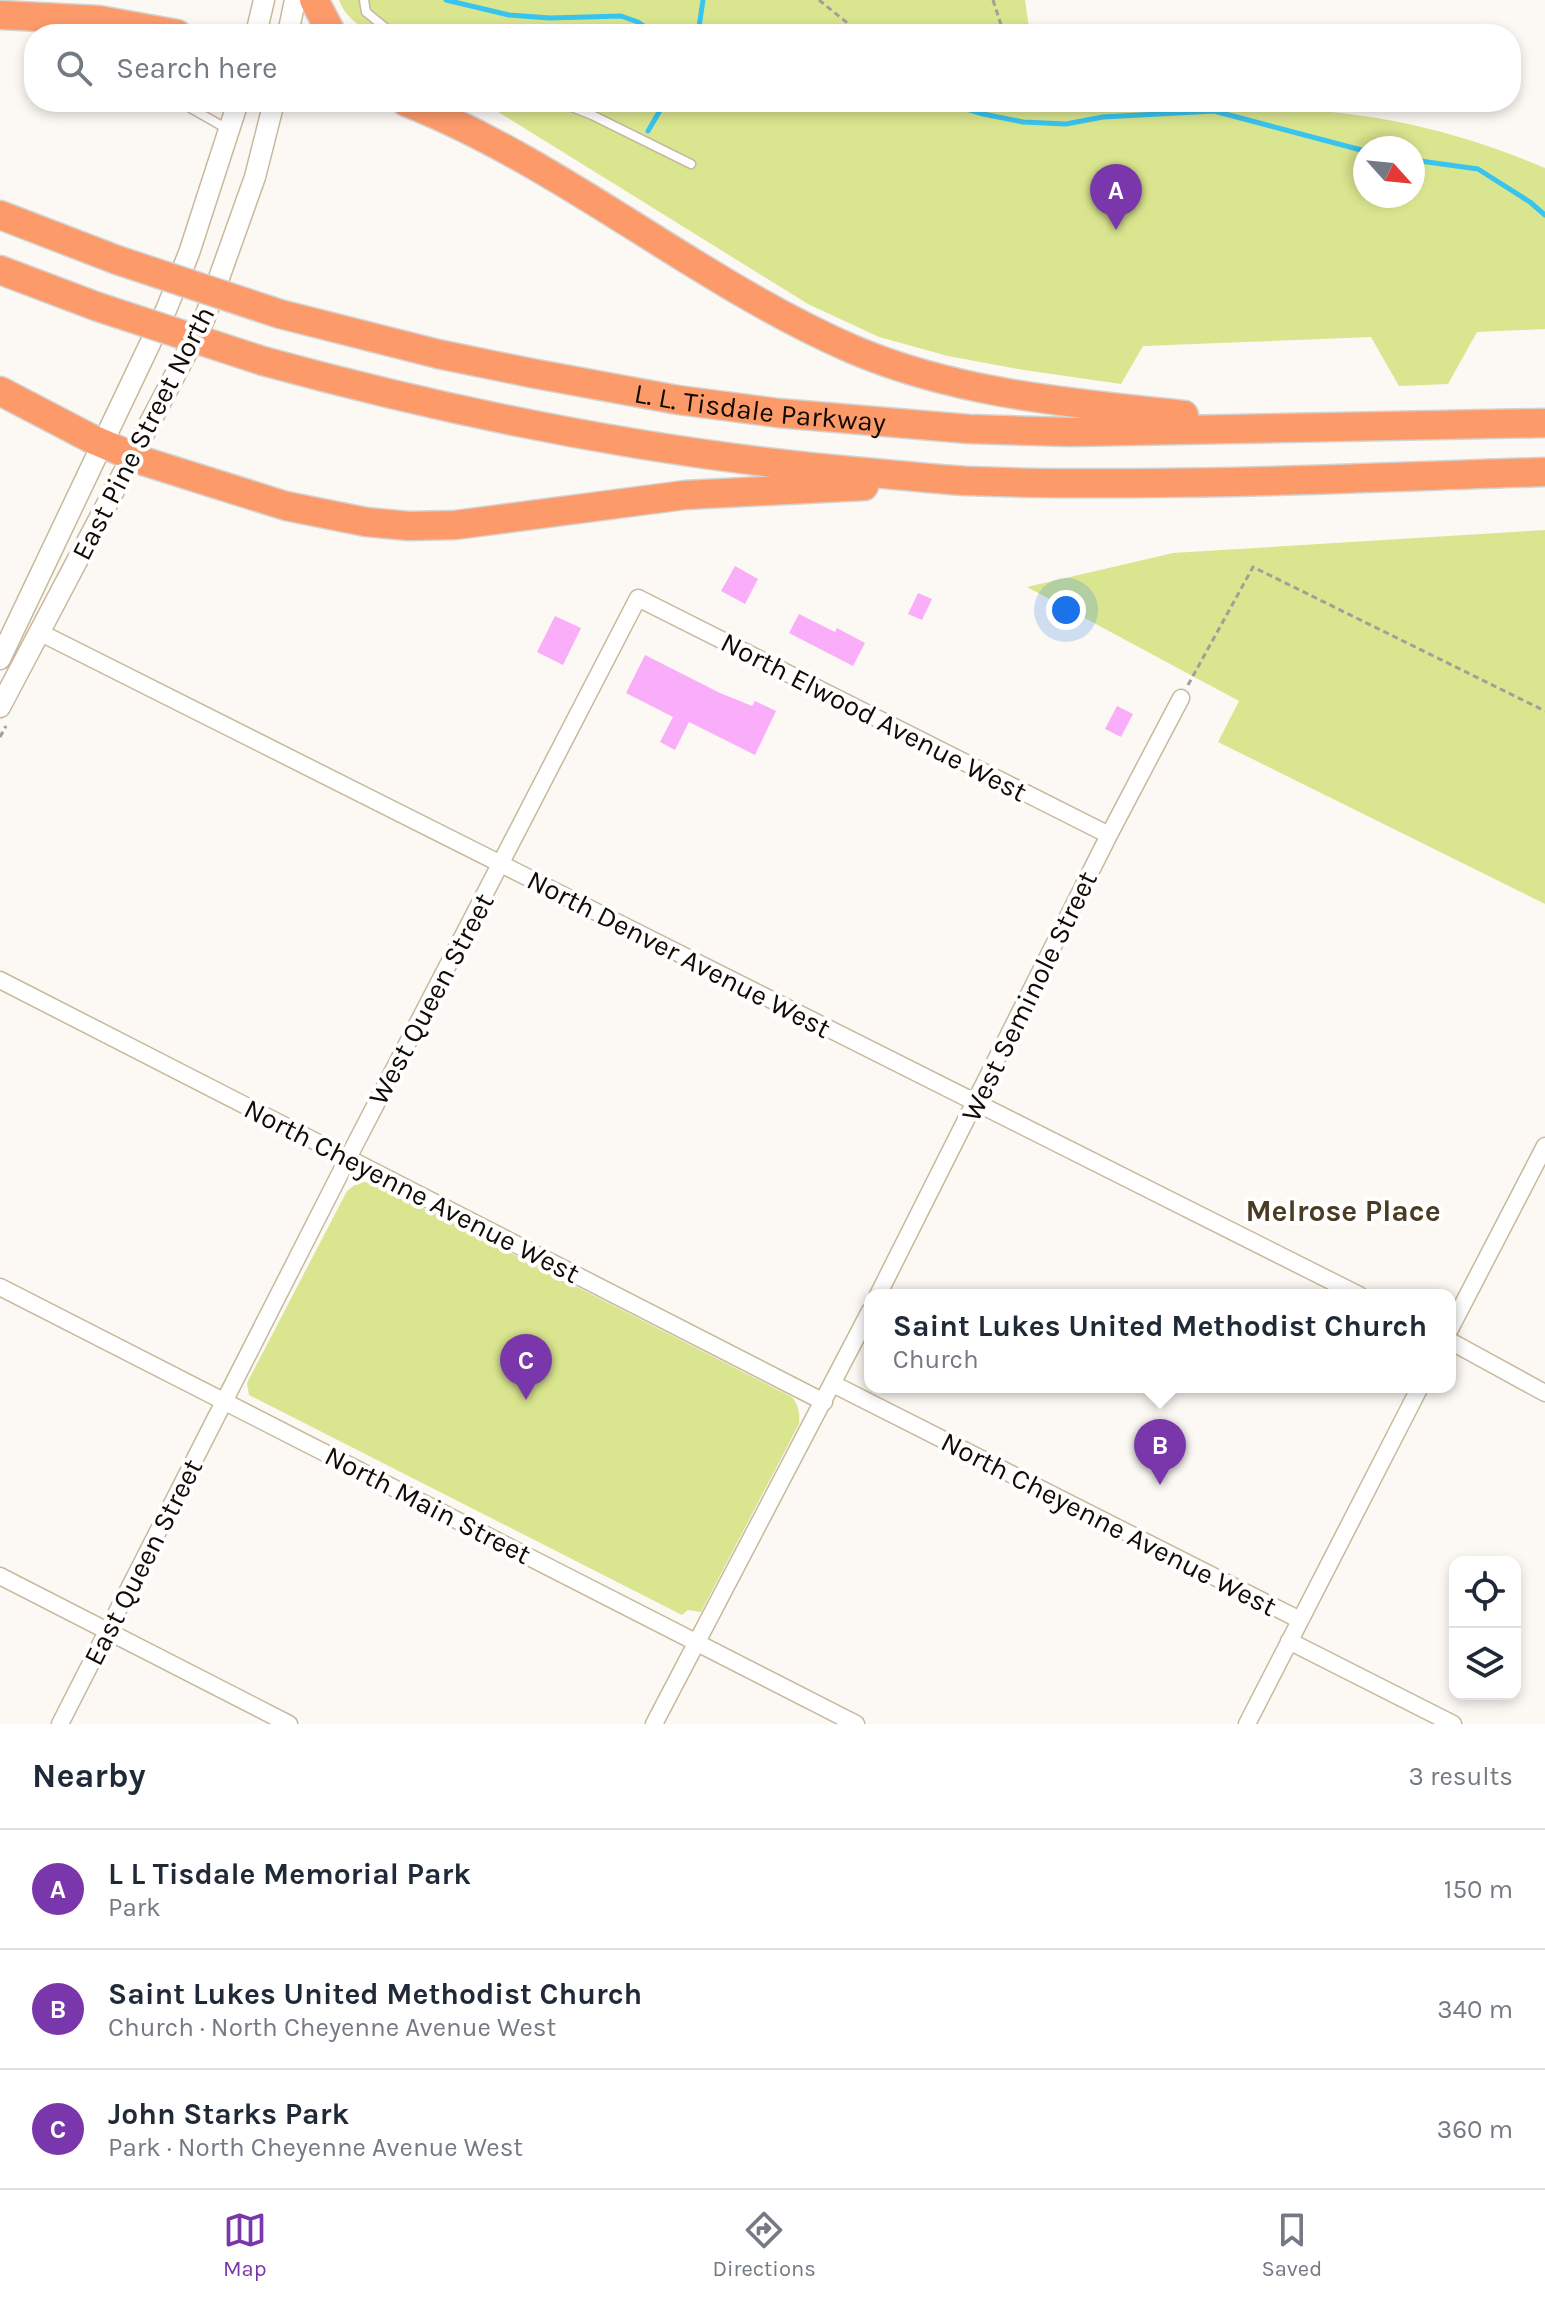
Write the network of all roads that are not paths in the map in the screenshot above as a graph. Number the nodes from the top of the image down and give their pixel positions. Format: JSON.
{"nodes":[{"id":1,"x":264,"y":0,"type":"edge"},
{"id":2,"x":295,"y":0,"type":"edge"},
{"id":3,"x":314,"y":0,"type":"edge"},
{"id":4,"x":364,"y":0,"type":"edge"},
{"id":5,"x":0,"y":15,"type":"edge"},
{"id":6,"x":112,"y":24,"type":"edge"},
{"id":7,"x":258,"y":24,"type":"edge"},
{"id":8,"x":290,"y":24,"type":"edge"},
{"id":9,"x":327,"y":24,"type":"edge"},
{"id":10,"x":381,"y":24,"type":"edge"},
{"id":11,"x":198,"y":112,"type":"edge"},
{"id":12,"x":235,"y":112,"type":"edge"},
{"id":13,"x":271,"y":112,"type":"edge"},
{"id":14,"x":428,"y":112,"type":"edge"},
{"id":15,"x":584,"y":112,"type":"edge"},
{"id":16,"x":230,"y":130,"type":"junction"},
{"id":17,"x":691,"y":164,"type":"dead end"},
{"id":18,"x":0,"y":215,"type":"edge"},
{"id":19,"x":0,"y":270,"type":"edge"},
{"id":20,"x":0,"y":391,"type":"edge"},
{"id":21,"x":1545,"y":423,"type":"edge"},
{"id":22,"x":1304,"y":428,"type":"junction"},
{"id":23,"x":101,"y":444,"type":"junction"},
{"id":24,"x":133,"y":457,"type":"junction"},
{"id":25,"x":1545,"y":472,"type":"edge"},
{"id":26,"x":963,"y":480,"type":"junction"},
{"id":27,"x":638,"y":598,"type":"joint"},
{"id":28,"x":0,"y":612,"type":"edge"},
{"id":29,"x":19,"y":622,"type":"junction"},
{"id":30,"x":39,"y":632,"type":"junction"},
{"id":31,"x":0,"y":659,"type":"edge"},
{"id":32,"x":1181,"y":698,"type":"road end"},
{"id":33,"x":0,"y":707,"type":"edge"},
{"id":34,"x":1109,"y":835,"type":"junction"},
{"id":35,"x":501,"y":864,"type":"junction"},
{"id":36,"x":0,"y":980,"type":"edge"},
{"id":37,"x":976,"y":1103,"type":"junction"},
{"id":38,"x":1545,"y":1146,"type":"edge"},
{"id":39,"x":348,"y":1158,"type":"junction"},
{"id":40,"x":0,"y":1287,"type":"edge"},
{"id":41,"x":881,"y":1289,"type":"edge"},
{"id":42,"x":1347,"y":1289,"type":"edge"},
{"id":43,"x":1456,"y":1317,"type":"edge"},
{"id":44,"x":864,"y":1323,"type":"edge"},
{"id":45,"x":1456,"y":1344,"type":"edge"},
{"id":46,"x":833,"y":1384,"type":"junction"},
{"id":47,"x":1417,"y":1393,"type":"edge"},
{"id":48,"x":1545,"y":1393,"type":"edge"},
{"id":49,"x":225,"y":1401,"type":"junction"},
{"id":50,"x":824,"y":1402,"type":"junction"},
{"id":51,"x":0,"y":1576,"type":"edge"},
{"id":52,"x":1300,"y":1620,"type":"junction"},
{"id":53,"x":108,"y":1631,"type":"junction"},
{"id":54,"x":1289,"y":1641,"type":"junction"},
{"id":55,"x":697,"y":1642,"type":"junction"},
{"id":56,"x":60,"y":1724,"type":"edge"},
{"id":57,"x":289,"y":1724,"type":"edge"},
{"id":58,"x":654,"y":1724,"type":"edge"},
{"id":59,"x":856,"y":1724,"type":"edge"},
{"id":60,"x":1247,"y":1724,"type":"edge"},
{"id":61,"x":1453,"y":1724,"type":"edge"}],
"edges":[{"from":1,"to":7,"type":"street"},
{"from":2,"to":8,"type":"street"},
{"from":3,"to":9,"type":"highway"},
{"from":4,"to":10,"type":"lane"},
{"from":5,"to":6,"type":"highway"},
{"from":11,"to":16,"type":"lane"},
{"from":12,"to":16,"type":"street","name":"East Pine Street North"},
{"from":13,"to":24,"type":"street","name":"East Pine Street North"},
{"from":14,"to":22,"type":"highway"},
{"from":15,"to":17,"type":"lane"},
{"from":16,"to":23,"type":"street","name":"East Pine Street North"},
{"from":18,"to":22,"type":"highway","name":"L. L. Tisdale Parkway","bridge":true},
{"from":19,"to":26,"type":"highway","name":"L. L. Tisdale Parkway","bridge":true},
{"from":20,"to":23,"type":"highway"},
{"from":21,"to":22,"type":"highway","name":"L. L. Tisdale Parkway"},
{"from":23,"to":24,"type":"highway"},
{"from":23,"to":29,"type":"street","name":"East Pine Street North"},
{"from":24,"to":26,"type":"highway"},
{"from":24,"to":30,"type":"street","name":"East Pine Street North"},
{"from":25,"to":26,"type":"highway","name":"L. L. Tisdale Parkway"},
{"from":27,"to":34,"type":"street","name":"North Elwood Avenue West"},
{"from":27,"to":35,"type":"street","name":"West Queen Street"},
{"from":28,"to":29,"type":"street","name":"North Denver Avenue West"},
{"from":29,"to":30,"type":"street","name":"North Denver Avenue West"},
{"from":29,"to":31,"type":"street","name":"East Pine Street North"},
{"from":30,"to":33,"type":"street","name":"East Pine Street North"},
{"from":30,"to":35,"type":"street","name":"North Denver Avenue West"},
{"from":32,"to":34,"type":"street","name":"West Seminole Street"},
{"from":34,"to":37,"type":"street","name":"West Seminole Street"},
{"from":35,"to":37,"type":"street","name":"North Denver Avenue West"},
{"from":35,"to":39,"type":"street","name":"West Queen Street"},
{"from":36,"to":39,"type":"street","name":"North Cheyenne Avenue West"},
{"from":37,"to":41,"type":"street","name":"West Seminole Street"},
{"from":37,"to":42,"type":"street","name":"North Denver Avenue West"},
{"from":38,"to":43,"type":"street"},
{"from":39,"to":49,"type":"street","name":"West Queen Street"},
{"from":39,"to":50,"type":"street","name":"North Cheyenne Avenue West"},
{"from":40,"to":49,"type":"street","name":"North Main Street"},
{"from":44,"to":46,"type":"street"},
{"from":45,"to":48,"type":"street"},
{"from":46,"to":50,"type":"street"},
{"from":46,"to":52,"type":"street","name":"North Cheyenne Avenue West"},
{"from":47,"to":52,"type":"street"},
{"from":49,"to":53,"type":"street","name":"East Queen Street"},
{"from":49,"to":55,"type":"street","name":"North Main Street"},
{"from":50,"to":55,"type":"street"},
{"from":51,"to":53,"type":"street"},
{"from":52,"to":54,"type":"street"},
{"from":53,"to":56,"type":"street","name":"East Queen Street"},
{"from":53,"to":57,"type":"street"},
{"from":54,"to":60,"type":"street"},
{"from":54,"to":61,"type":"street","name":"North Cheyenne Avenue West"},
{"from":55,"to":58,"type":"street"},
{"from":55,"to":59,"type":"street","name":"North Main Street"}]}
